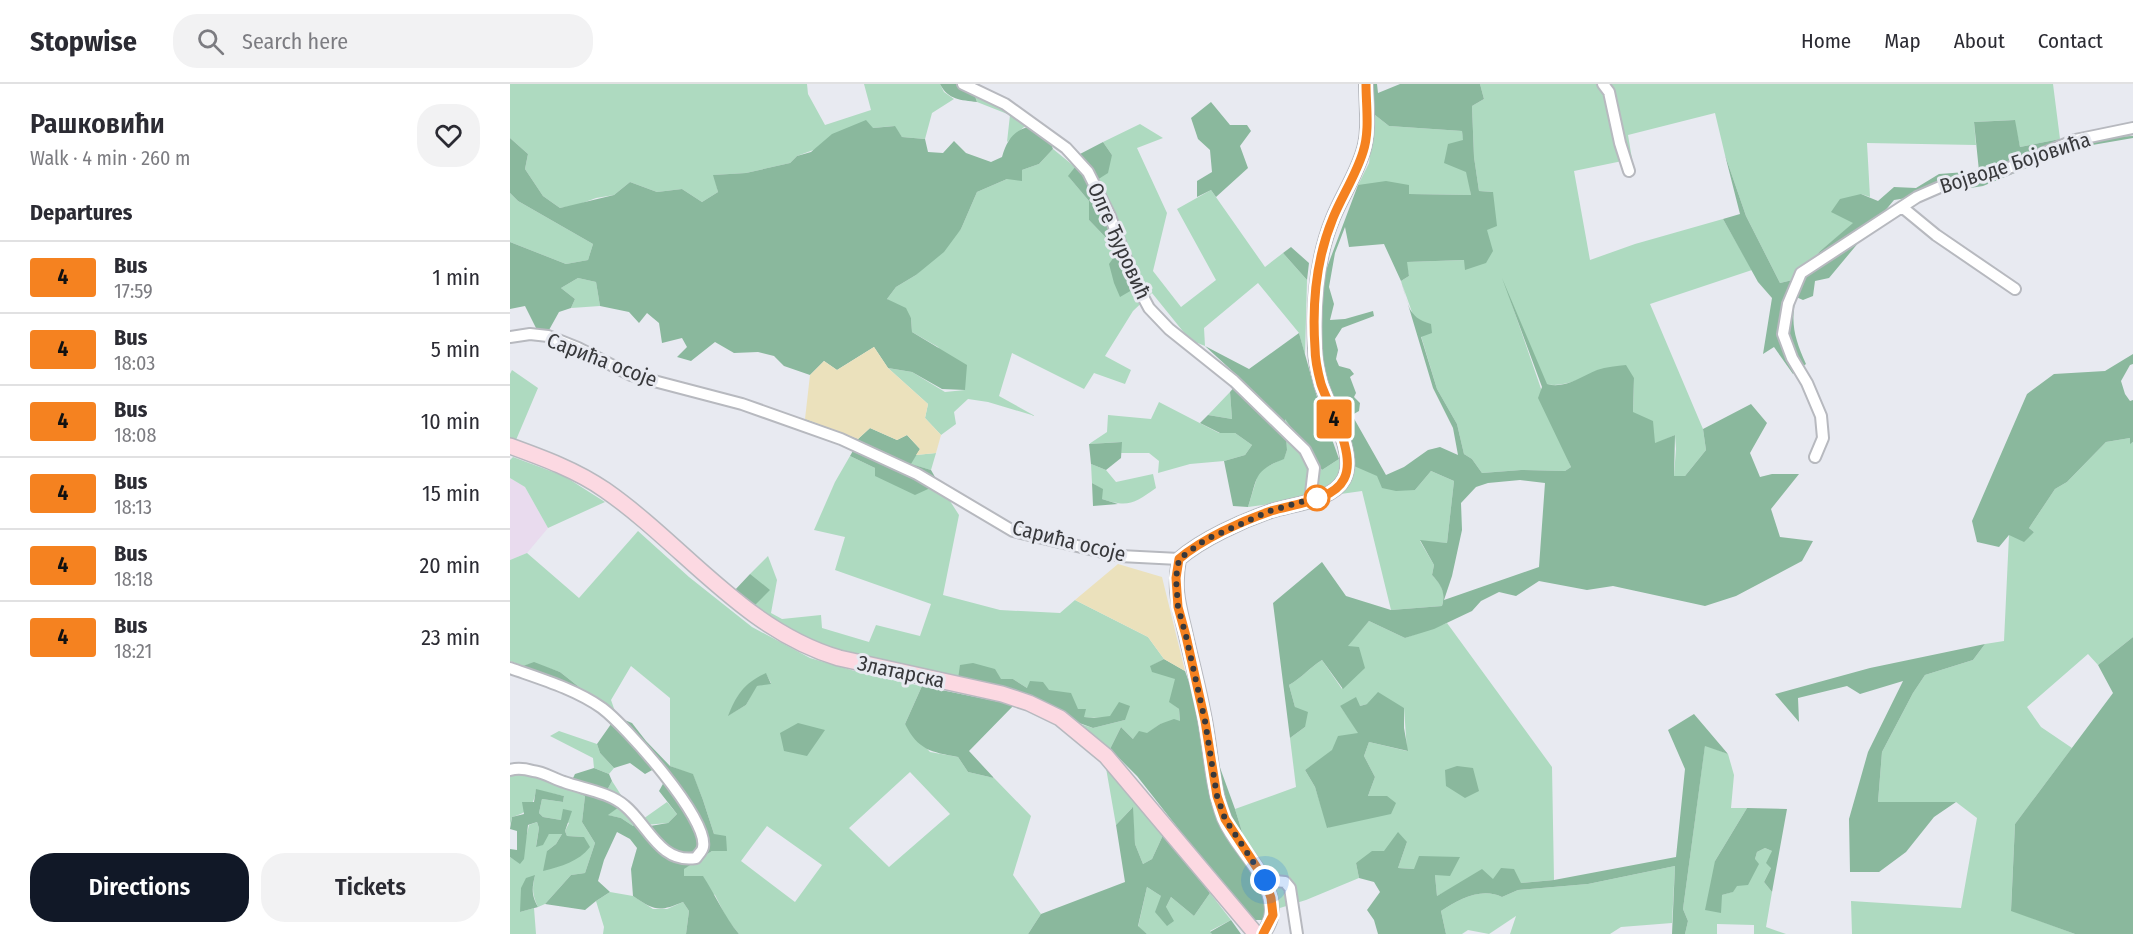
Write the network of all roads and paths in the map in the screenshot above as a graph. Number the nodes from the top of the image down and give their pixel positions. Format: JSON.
{"nodes":[{"id":1,"x":963,"y":84,"type":"edge"},
{"id":2,"x":1366,"y":84,"type":"edge"},
{"id":3,"x":1603,"y":84,"type":"edge"},
{"id":4,"x":2133,"y":128,"type":"edge"},
{"id":5,"x":1629,"y":171,"type":"dead end"},
{"id":6,"x":1902,"y":207,"type":"junction"},
{"id":7,"x":2015,"y":289,"type":"dead end"},
{"id":8,"x":510,"y":337,"type":"edge"},
{"id":9,"x":510,"y":446,"type":"edge"},
{"id":10,"x":1815,"y":456,"type":"dead end"},
{"id":11,"x":1310,"y":501,"type":"junction"},
{"id":12,"x":1179,"y":559,"type":"junction"},
{"id":13,"x":510,"y":668,"type":"edge"},
{"id":14,"x":510,"y":770,"type":"edge"},
{"id":15,"x":1265,"y":880,"type":"junction"},
{"id":16,"x":1256,"y":934,"type":"edge"},
{"id":17,"x":1263,"y":934,"type":"edge"},
{"id":18,"x":1297,"y":934,"type":"edge"}],
"edges":[{"from":1,"to":11,"type":"street","name":"Олге Ђуровић"},
{"from":2,"to":11,"type":"street"},
{"from":3,"to":5,"type":"street"},
{"from":4,"to":6,"type":"street","name":"Војводе Бојовића"},
{"from":6,"to":7,"type":"street"},
{"from":6,"to":10,"type":"street","name":"Војводе Бојовића"},
{"from":8,"to":12,"type":"street","name":"Сарића осоје"},
{"from":9,"to":16,"type":"main road","name":"Златарска"},
{"from":11,"to":12,"type":"street"},
{"from":12,"to":15,"type":"street"},
{"from":13,"to":14,"type":"street"},
{"from":15,"to":17,"type":"street"},
{"from":15,"to":18,"type":"street"}]}
